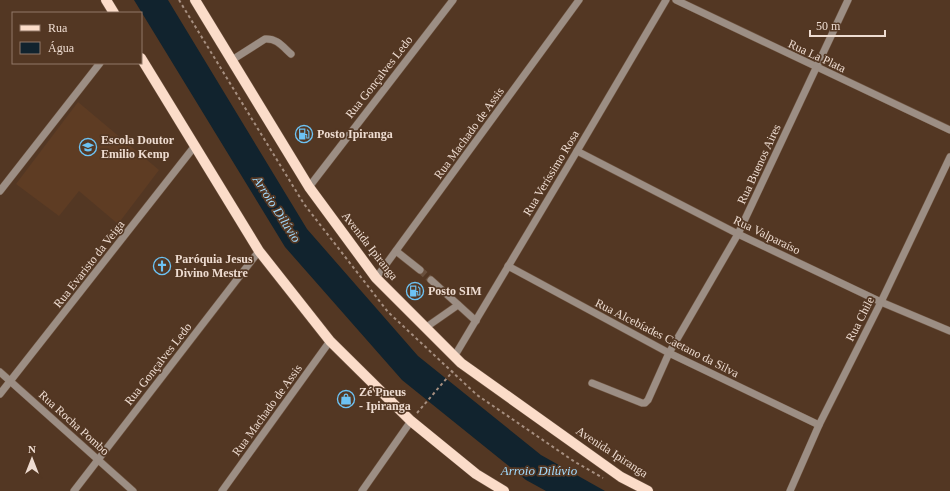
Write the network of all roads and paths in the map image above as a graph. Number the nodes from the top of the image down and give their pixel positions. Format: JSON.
{"nodes":[{"id":1,"x":106,"y":0,"type":"edge"},
{"id":2,"x":195,"y":0,"type":"edge"},
{"id":3,"x":453,"y":0,"type":"edge"},
{"id":4,"x":579,"y":0,"type":"edge"},
{"id":5,"x":666,"y":0,"type":"edge"},
{"id":6,"x":676,"y":0,"type":"edge"},
{"id":7,"x":848,"y":0,"type":"edge"},
{"id":8,"x":113,"y":12,"type":"edge"},
{"id":9,"x":291,"y":54,"type":"dead end"},
{"id":10,"x":142,"y":60,"type":"edge"},
{"id":11,"x":232,"y":60,"type":"junction"},
{"id":12,"x":99,"y":64,"type":"edge"},
{"id":13,"x":817,"y":68,"type":"junction"},
{"id":14,"x":950,"y":130,"type":"edge"},
{"id":15,"x":194,"y":147,"type":"junction"},
{"id":16,"x":578,"y":151,"type":"junction"},
{"id":17,"x":950,"y":157,"type":"edge"},
{"id":18,"x":309,"y":187,"type":"junction"},
{"id":19,"x":0,"y":191,"type":"edge"},
{"id":20,"x":738,"y":234,"type":"junction"},
{"id":21,"x":259,"y":251,"type":"junction"},
{"id":22,"x":396,"y":251,"type":"junction"},
{"id":23,"x":508,"y":266,"type":"junction"},
{"id":24,"x":420,"y":270,"type":"tunnel mouth"},
{"id":25,"x":376,"y":278,"type":"junction"},
{"id":26,"x":431,"y":280,"type":"tunnel mouth"},
{"id":27,"x":881,"y":302,"type":"junction"},
{"id":28,"x":458,"y":305,"type":"junction"},
{"id":29,"x":476,"y":321,"type":"junction"},
{"id":30,"x":425,"y":328,"type":"junction"},
{"id":31,"x":950,"y":331,"type":"edge"},
{"id":32,"x":330,"y":341,"type":"junction"},
{"id":33,"x":669,"y":353,"type":"junction"},
{"id":34,"x":454,"y":357,"type":"junction"},
{"id":35,"x":0,"y":372,"type":"edge"},
{"id":36,"x":452,"y":372,"type":"dead end"},
{"id":37,"x":10,"y":381,"type":"junction"},
{"id":38,"x":592,"y":383,"type":"dead end"},
{"id":39,"x":0,"y":394,"type":"edge"},
{"id":40,"x":420,"y":408,"type":"dead end"},
{"id":41,"x":411,"y":421,"type":"junction"},
{"id":42,"x":818,"y":425,"type":"junction"},
{"id":43,"x":98,"y":459,"type":"junction"},
{"id":44,"x":74,"y":491,"type":"edge"},
{"id":45,"x":134,"y":491,"type":"edge"},
{"id":46,"x":222,"y":491,"type":"edge"},
{"id":47,"x":362,"y":491,"type":"edge"},
{"id":48,"x":504,"y":491,"type":"edge"},
{"id":49,"x":648,"y":491,"type":"edge"},
{"id":50,"x":790,"y":491,"type":"edge"}],
"edges":[{"from":1,"to":8,"type":"main road"},
{"from":2,"to":11,"type":"main road","name":"Avenida Ipiranga"},
{"from":3,"to":18,"type":"street","name":"Rua Gonçalves Ledo"},
{"from":4,"to":22,"type":"street","name":"Rua Machado de Assis"},
{"from":5,"to":16,"type":"street","name":"Rua Veríssimo Rosa"},
{"from":6,"to":13,"type":"street","name":"Rua La Plata"},
{"from":7,"to":13,"type":"street","name":"Rua Buenos Aires"},
{"from":9,"to":11,"type":"street"},
{"from":10,"to":15,"type":"main road"},
{"from":11,"to":18,"type":"main road","name":"Avenida Ipiranga"},
{"from":12,"to":19,"type":"street"},
{"from":13,"to":14,"type":"street","name":"Rua La Plata"},
{"from":13,"to":20,"type":"street","name":"Rua Buenos Aires"},
{"from":15,"to":21,"type":"main road"},
{"from":15,"to":37,"type":"street","name":"Rua Evaristo da Veiga"},
{"from":16,"to":20,"type":"street","name":"Rua Valparaíso"},
{"from":16,"to":23,"type":"street","name":"Rua Veríssimo Rosa"},
{"from":17,"to":27,"type":"street","name":"Rua Chile"},
{"from":18,"to":25,"type":"main road","name":"Avenida Ipiranga"},
{"from":20,"to":27,"type":"street","name":"Rua Valparaíso"},
{"from":20,"to":33,"type":"street","name":"Rua Buenos Aires"},
{"from":21,"to":32,"type":"main road"},
{"from":21,"to":43,"type":"street","name":"Rua Gonçalves Ledo"},
{"from":22,"to":24,"type":"street"},
{"from":22,"to":25,"type":"street","name":"Rua Machado de Assis"},
{"from":23,"to":29,"type":"street","name":"Rua Veríssimo Rosa"},
{"from":23,"to":33,"type":"street","name":"Rua Alcebíades Caetano da Silva"},
{"from":25,"to":30,"type":"main road","name":"Avenida Ipiranga"},
{"from":26,"to":28,"type":"street"},
{"from":27,"to":31,"type":"street","name":"Rua Valparaíso"},
{"from":27,"to":42,"type":"street","name":"Rua Chile"},
{"from":28,"to":29,"type":"street"},
{"from":28,"to":30,"type":"street"},
{"from":29,"to":34,"type":"street","name":"Rua Veríssimo Rosa"},
{"from":30,"to":34,"type":"main road","name":"Avenida Ipiranga"},
{"from":32,"to":41,"type":"main road"},
{"from":32,"to":46,"type":"street","name":"Rua Machado de Assis"},
{"from":33,"to":38,"type":"street","name":"Rua Buenos Aires"},
{"from":33,"to":42,"type":"street","name":"Rua Alcebíades Caetano da Silva"},
{"from":34,"to":49,"type":"main road","name":"Avenida Ipiranga"},
{"from":35,"to":37,"type":"street","name":"Rua Rocha Pombo"},
{"from":36,"to":40,"type":"path"},
{"from":37,"to":39,"type":"street","name":"Rua Evaristo da Veiga"},
{"from":37,"to":43,"type":"street","name":"Rua Rocha Pombo"},
{"from":41,"to":47,"type":"street"},
{"from":41,"to":48,"type":"main road"},
{"from":42,"to":50,"type":"street","name":"Rua Chile"},
{"from":43,"to":44,"type":"street","name":"Rua Gonçalves Ledo"},
{"from":43,"to":45,"type":"street","name":"Rua Rocha Pombo"}]}
